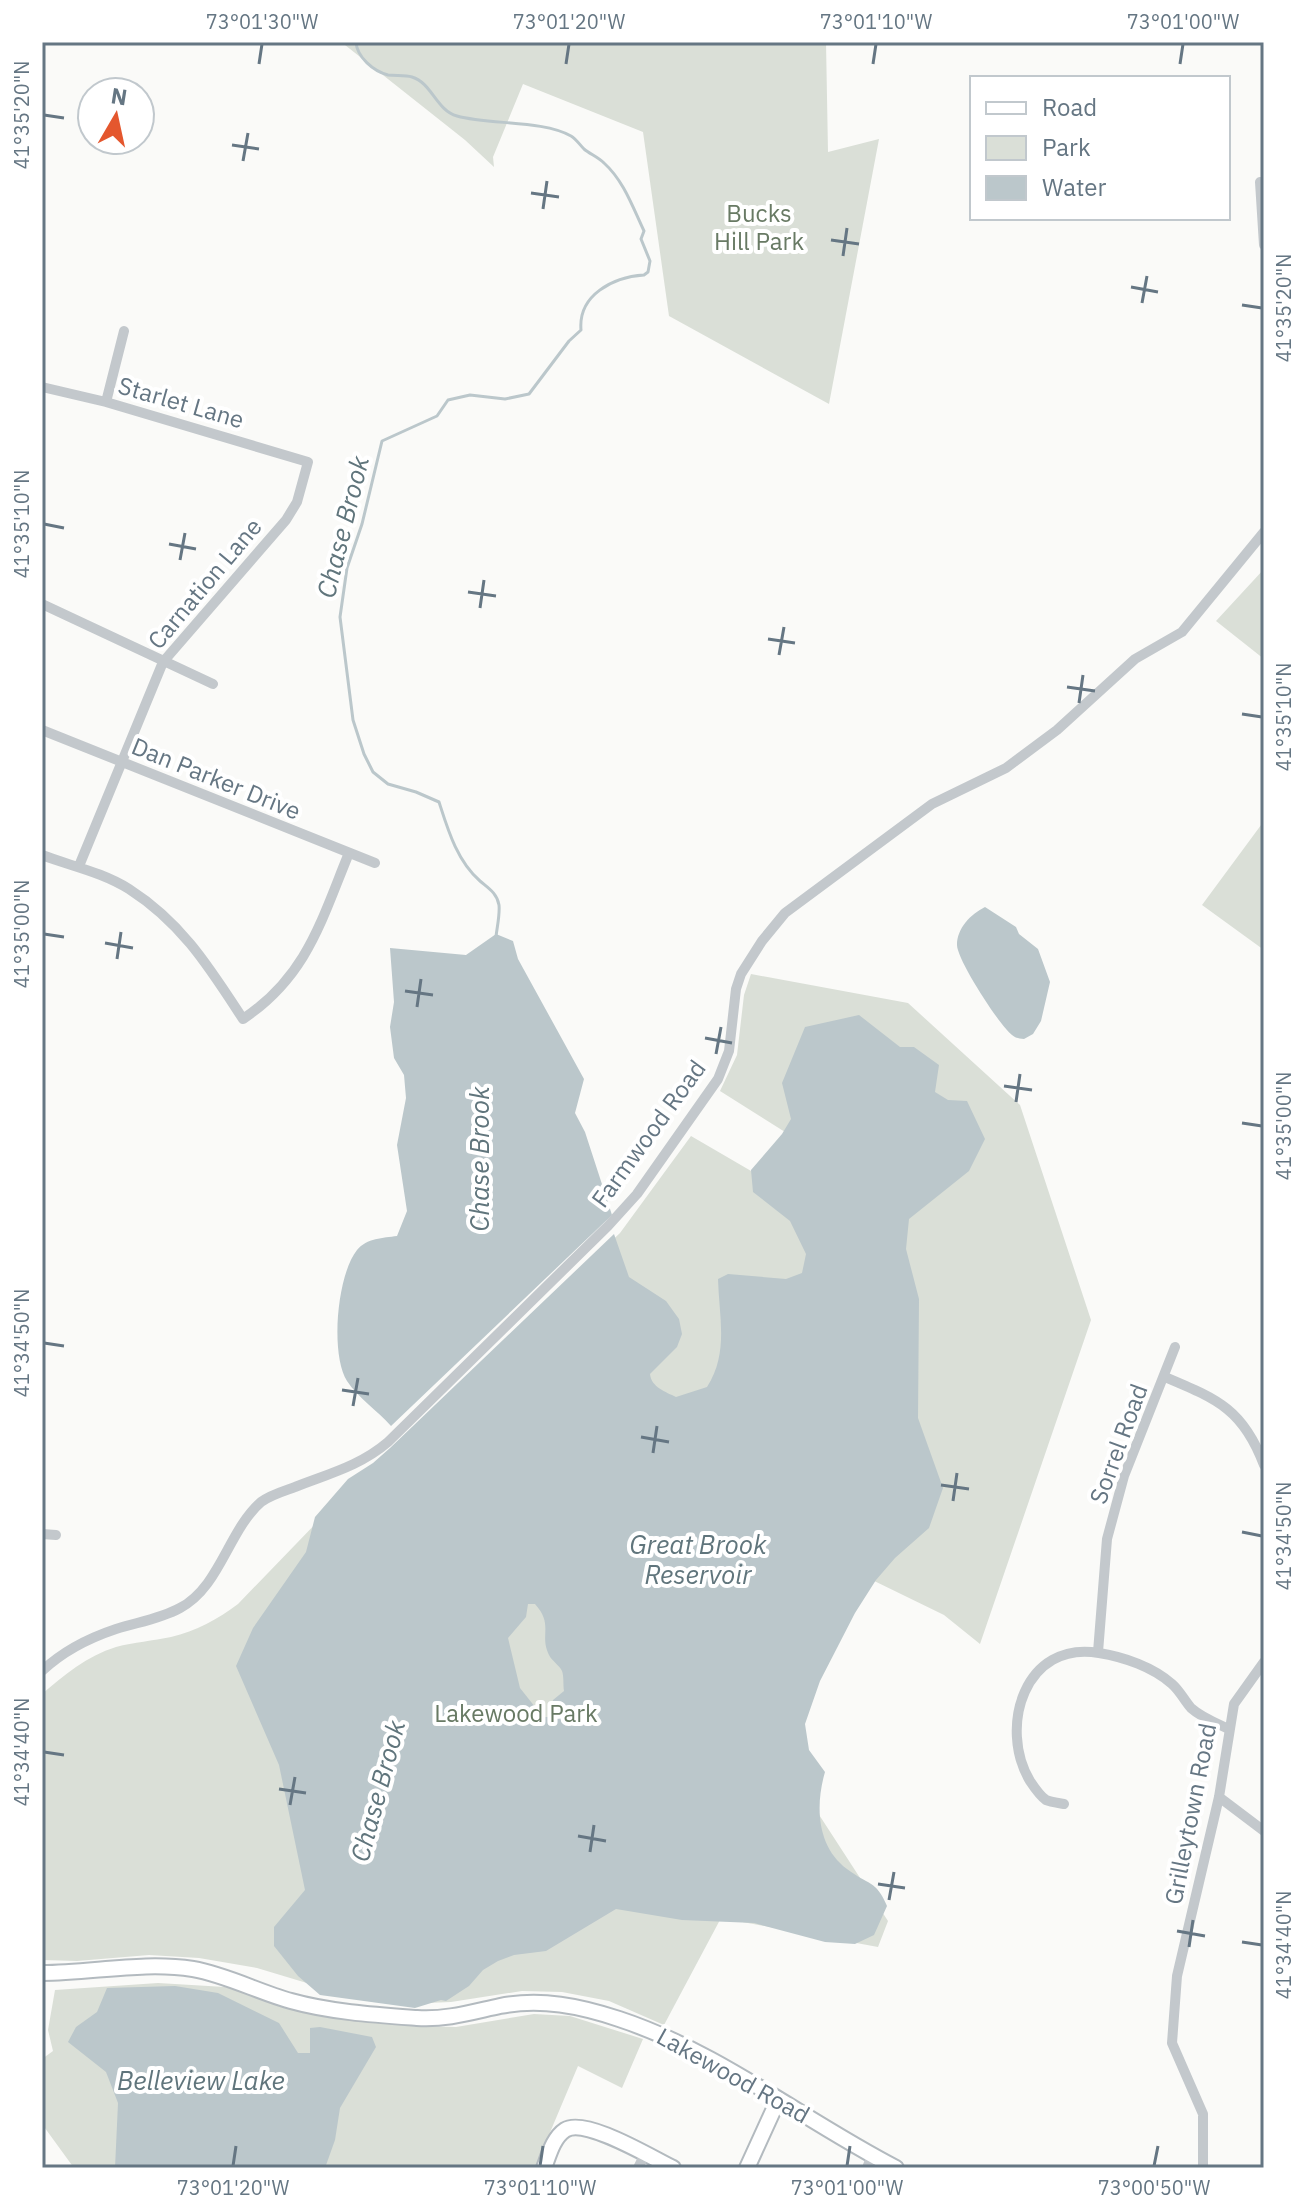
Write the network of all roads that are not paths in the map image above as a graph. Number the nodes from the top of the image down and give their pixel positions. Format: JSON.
{"nodes":[{"id":1,"x":1260,"y":182,"type":"dead end"},
{"id":2,"x":1264,"y":245,"type":"edge"},
{"id":3,"x":124,"y":331,"type":"dead end"},
{"id":4,"x":42,"y":387,"type":"edge"},
{"id":5,"x":106,"y":402,"type":"junction"},
{"id":6,"x":308,"y":462,"type":"joint"},
{"id":7,"x":1264,"y":532,"type":"edge"},
{"id":8,"x":42,"y":604,"type":"edge"},
{"id":9,"x":163,"y":662,"type":"junction"},
{"id":10,"x":213,"y":684,"type":"dead end"},
{"id":11,"x":42,"y":730,"type":"edge"},
{"id":12,"x":120,"y":762,"type":"junction"},
{"id":13,"x":349,"y":853,"type":"junction"},
{"id":14,"x":42,"y":855,"type":"edge"},
{"id":15,"x":375,"y":863,"type":"dead end"},
{"id":16,"x":79,"y":866,"type":"junction"},
{"id":17,"x":1175,"y":1347,"type":"dead end"},
{"id":18,"x":1165,"y":1377,"type":"junction"},
{"id":19,"x":1264,"y":1465,"type":"edge"},
{"id":20,"x":42,"y":1534,"type":"edge"},
{"id":21,"x":56,"y":1535,"type":"dead end"},
{"id":22,"x":1098,"y":1652,"type":"junction"},
{"id":23,"x":1264,"y":1662,"type":"edge"},
{"id":24,"x":44,"y":1665,"type":"edge"},
{"id":25,"x":1229,"y":1729,"type":"junction"},
{"id":26,"x":1219,"y":1797,"type":"junction"},
{"id":27,"x":1064,"y":1804,"type":"dead end"},
{"id":28,"x":1264,"y":1831,"type":"edge"},
{"id":29,"x":42,"y":1973,"type":"edge"},
{"id":30,"x":778,"y":2100,"type":"junction"},
{"id":31,"x":642,"y":2161,"type":"edge"},
{"id":32,"x":870,"y":2162,"type":"edge"},
{"id":33,"x":544,"y":2168,"type":"edge"},
{"id":34,"x":673,"y":2168,"type":"edge"},
{"id":35,"x":747,"y":2168,"type":"edge"},
{"id":36,"x":896,"y":2168,"type":"edge"},
{"id":37,"x":1203,"y":2168,"type":"edge"}],
"edges":[{"from":1,"to":2,"type":"street"},
{"from":3,"to":5,"type":"street"},
{"from":4,"to":5,"type":"street","name":"Starlet Lane"},
{"from":5,"to":6,"type":"street","name":"Starlet Lane"},
{"from":6,"to":9,"type":"street","name":"Carnation Lane"},
{"from":7,"to":24,"type":"street","name":"Farmwood Road"},
{"from":8,"to":9,"type":"street"},
{"from":9,"to":10,"type":"street"},
{"from":9,"to":12,"type":"street","name":"Carnation Lane"},
{"from":11,"to":12,"type":"street","name":"Dan Parker Drive"},
{"from":12,"to":13,"type":"street","name":"Dan Parker Drive"},
{"from":12,"to":16,"type":"street","name":"Carnation Lane"},
{"from":13,"to":15,"type":"street","name":"Dan Parker Drive"},
{"from":13,"to":16,"type":"street"},
{"from":14,"to":16,"type":"street"},
{"from":17,"to":18,"type":"street","name":"Sorrel Road"},
{"from":18,"to":19,"type":"street"},
{"from":18,"to":22,"type":"street","name":"Sorrel Road"},
{"from":20,"to":21,"type":"street"},
{"from":22,"to":25,"type":"street"},
{"from":22,"to":27,"type":"street"},
{"from":23,"to":25,"type":"street","name":"Grilleytown Road"},
{"from":25,"to":26,"type":"street","name":"Grilleytown Road"},
{"from":26,"to":28,"type":"street"},
{"from":26,"to":37,"type":"street","name":"Grilleytown Road"},
{"from":29,"to":30,"type":"main road","name":"Lakewood Road"},
{"from":30,"to":32,"type":"main road","name":"Lakewood Road"},
{"from":30,"to":35,"type":"main road"},
{"from":31,"to":33,"type":"main road"},
{"from":31,"to":34,"type":"main road"},
{"from":32,"to":36,"type":"main road","name":"Lakewood Road"}]}
